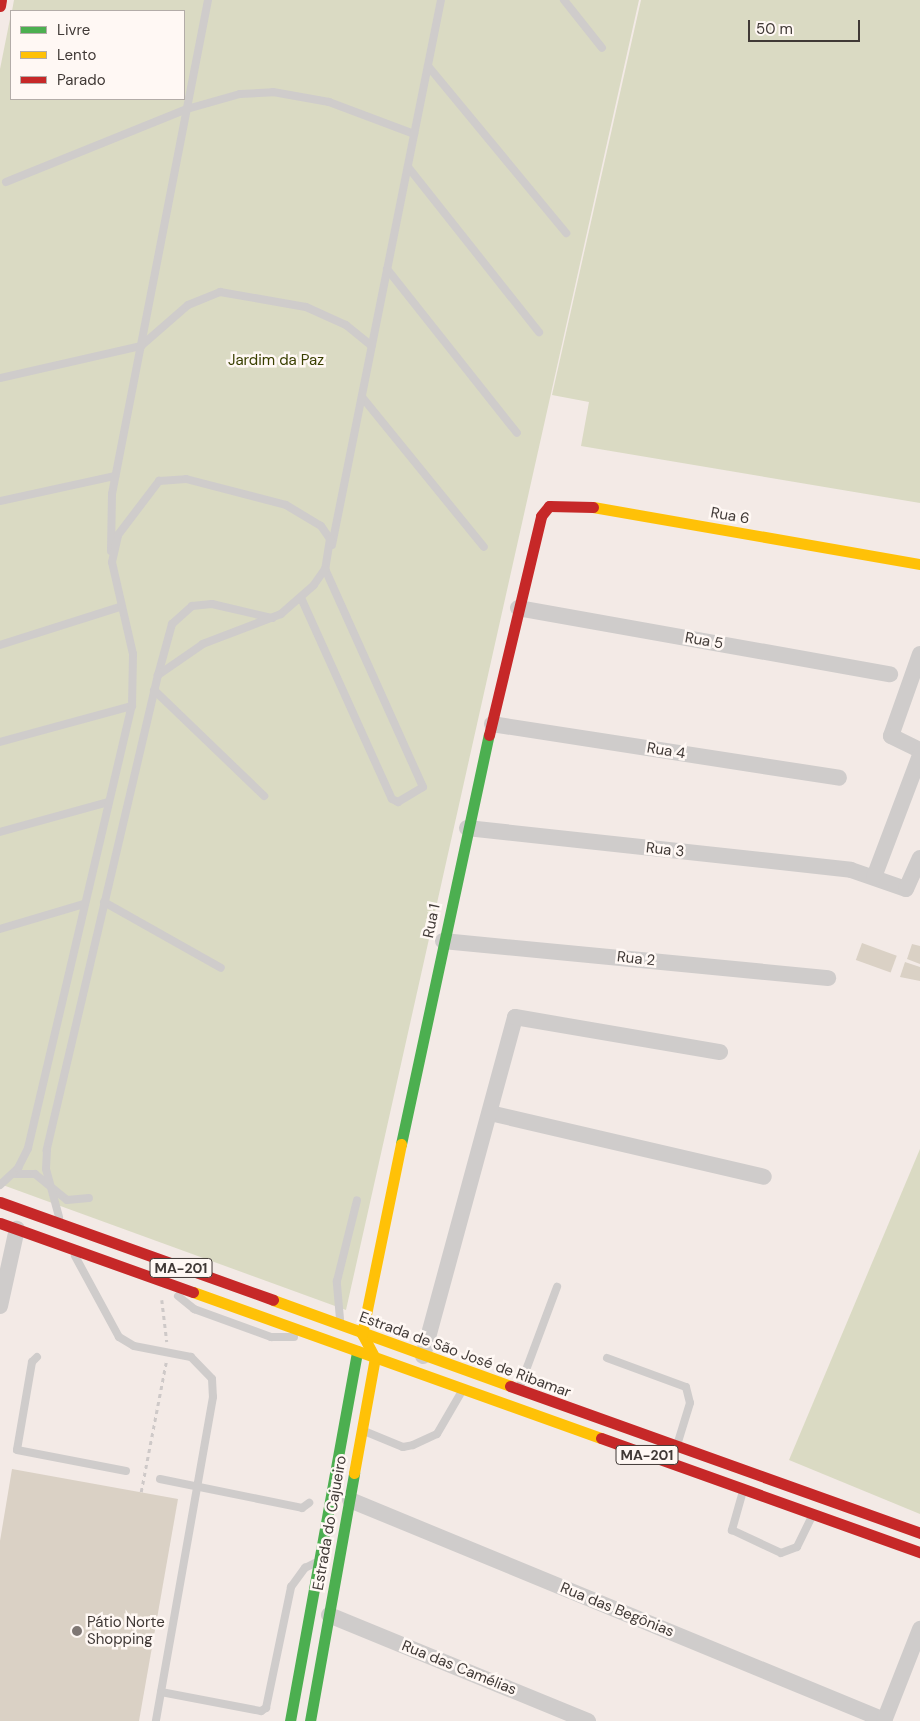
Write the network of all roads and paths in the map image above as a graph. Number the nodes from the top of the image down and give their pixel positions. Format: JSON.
{"nodes":[{"id":1,"x":1,"y":0,"type":"edge"},
{"id":2,"x":208,"y":0,"type":"edge"},
{"id":3,"x":440,"y":0,"type":"edge"},
{"id":4,"x":564,"y":0,"type":"edge"},
{"id":5,"x":0,"y":6,"type":"edge"},
{"id":6,"x":602,"y":48,"type":"dead end"},
{"id":7,"x":428,"y":66,"type":"junction"},
{"id":8,"x":187,"y":109,"type":"junction"},
{"id":9,"x":414,"y":134,"type":"junction"},
{"id":10,"x":408,"y":167,"type":"junction"},
{"id":11,"x":6,"y":182,"type":"dead end"},
{"id":12,"x":566,"y":233,"type":"dead end"},
{"id":13,"x":387,"y":269,"type":"junction"},
{"id":14,"x":539,"y":332,"type":"dead end"},
{"id":15,"x":141,"y":346,"type":"junction"},
{"id":16,"x":372,"y":346,"type":"junction"},
{"id":17,"x":0,"y":378,"type":"edge"},
{"id":18,"x":362,"y":397,"type":"junction"},
{"id":19,"x":517,"y":433,"type":"dead end"},
{"id":20,"x":115,"y":476,"type":"junction"},
{"id":21,"x":0,"y":501,"type":"edge"},
{"id":22,"x":540,"y":516,"type":"joint"},
{"id":23,"x":484,"y":547,"type":"dead end"},
{"id":24,"x":329,"y":554,"type":"junction"},
{"id":25,"x":112,"y":562,"type":"junction"},
{"id":26,"x":920,"y":564,"type":"edge"},
{"id":27,"x":325,"y":569,"type":"junction"},
{"id":28,"x":302,"y":600,"type":"junction"},
{"id":29,"x":120,"y":607,"type":"junction"},
{"id":30,"x":518,"y":608,"type":"junction"},
{"id":31,"x":272,"y":618,"type":"junction"},
{"id":32,"x":0,"y":645,"type":"edge"},
{"id":33,"x":920,"y":654,"type":"edge"},
{"id":34,"x":890,"y":674,"type":"dead end"},
{"id":35,"x":158,"y":675,"type":"junction"},
{"id":36,"x":154,"y":690,"type":"junction"},
{"id":37,"x":132,"y":706,"type":"junction"},
{"id":38,"x":492,"y":724,"type":"junction"},
{"id":39,"x":0,"y":742,"type":"edge"},
{"id":40,"x":920,"y":750,"type":"edge"},
{"id":41,"x":920,"y":755,"type":"edge"},
{"id":42,"x":839,"y":778,"type":"dead end"},
{"id":43,"x":264,"y":796,"type":"dead end"},
{"id":44,"x":108,"y":802,"type":"junction"},
{"id":45,"x":467,"y":828,"type":"junction"},
{"id":46,"x":0,"y":832,"type":"edge"},
{"id":47,"x":920,"y":858,"type":"edge"},
{"id":48,"x":869,"y":875,"type":"junction"},
{"id":49,"x":104,"y":902,"type":"junction"},
{"id":50,"x":84,"y":904,"type":"junction"},
{"id":51,"x":0,"y":928,"type":"edge"},
{"id":52,"x":444,"y":941,"type":"junction"},
{"id":53,"x":222,"y":968,"type":"dead end"},
{"id":54,"x":828,"y":978,"type":"dead end"},
{"id":55,"x":720,"y":1052,"type":"dead end"},
{"id":56,"x":490,"y":1113,"type":"junction"},
{"id":57,"x":12,"y":1176,"type":"junction"},
{"id":58,"x":764,"y":1177,"type":"dead end"},
{"id":59,"x":0,"y":1185,"type":"edge"},
{"id":60,"x":49,"y":1185,"type":"junction"},
{"id":61,"x":89,"y":1198,"type":"dead end"},
{"id":62,"x":357,"y":1200,"type":"dead end"},
{"id":63,"x":0,"y":1202,"type":"edge"},
{"id":64,"x":0,"y":1223,"type":"edge"},
{"id":65,"x":61,"y":1224,"type":"junction"},
{"id":66,"x":17,"y":1229,"type":"junction"},
{"id":67,"x":70,"y":1248,"type":"junction"},
{"id":68,"x":160,"y":1279,"type":"junction"},
{"id":69,"x":557,"y":1287,"type":"dead end"},
{"id":70,"x":0,"y":1306,"type":"edge"},
{"id":71,"x":341,"y":1326,"type":"junction"},
{"id":72,"x":311,"y":1334,"type":"junction"},
{"id":73,"x":362,"y":1334,"type":"junction"},
{"id":74,"x":357,"y":1351,"type":"junction"},
{"id":75,"x":168,"y":1352,"type":"junction"},
{"id":76,"x":423,"y":1356,"type":"junction"},
{"id":77,"x":37,"y":1357,"type":"dead end"},
{"id":78,"x":375,"y":1358,"type":"junction"},
{"id":79,"x":607,"y":1358,"type":"dead end"},
{"id":80,"x":463,"y":1389,"type":"junction"},
{"id":81,"x":518,"y":1390,"type":"junction"},
{"id":82,"x":362,"y":1430,"type":"junction"},
{"id":83,"x":677,"y":1446,"type":"junction"},
{"id":84,"x":126,"y":1471,"type":"dead end"},
{"id":85,"x":160,"y":1478,"type":"dead end"},
{"id":86,"x":196,"y":1487,"type":"junction"},
{"id":87,"x":744,"y":1489,"type":"junction"},
{"id":88,"x":142,"y":1492,"type":"dead end"},
{"id":89,"x":350,"y":1500,"type":"junction"},
{"id":90,"x":309,"y":1503,"type":"dead end"},
{"id":91,"x":812,"y":1514,"type":"junction"},
{"id":92,"x":920,"y":1533,"type":"edge"},
{"id":93,"x":920,"y":1552,"type":"edge"},
{"id":94,"x":319,"y":1561,"type":"junction"},
{"id":95,"x":338,"y":1564,"type":"junction"},
{"id":96,"x":329,"y":1615,"type":"junction"},
{"id":97,"x":920,"y":1629,"type":"edge"},
{"id":98,"x":161,"y":1692,"type":"junction"},
{"id":99,"x":156,"y":1721,"type":"edge"},
{"id":100,"x":290,"y":1721,"type":"edge"},
{"id":101,"x":310,"y":1721,"type":"edge"},
{"id":102,"x":588,"y":1721,"type":"edge"},
{"id":103,"x":884,"y":1721,"type":"edge"}],
"edges":[{"from":1,"to":5,"type":"main road"},
{"from":2,"to":8,"type":"lane"},
{"from":3,"to":7,"type":"lane"},
{"from":4,"to":6,"type":"lane"},
{"from":7,"to":9,"type":"lane"},
{"from":7,"to":12,"type":"lane"},
{"from":8,"to":9,"type":"lane"},
{"from":8,"to":11,"type":"lane"},
{"from":8,"to":15,"type":"lane"},
{"from":9,"to":10,"type":"lane"},
{"from":10,"to":13,"type":"lane"},
{"from":10,"to":14,"type":"lane"},
{"from":13,"to":16,"type":"lane"},
{"from":13,"to":19,"type":"lane"},
{"from":15,"to":16,"type":"lane"},
{"from":15,"to":17,"type":"lane"},
{"from":15,"to":20,"type":"lane"},
{"from":16,"to":18,"type":"lane"},
{"from":18,"to":23,"type":"lane"},
{"from":18,"to":24,"type":"lane"},
{"from":20,"to":21,"type":"lane"},
{"from":20,"to":25,"type":"lane"},
{"from":22,"to":26,"type":"main road","name":"Rua 6"},
{"from":22,"to":30,"type":"main road","name":"Rua 1"},
{"from":24,"to":25,"type":"lane"},
{"from":24,"to":27,"type":"lane"},
{"from":25,"to":29,"type":"lane"},
{"from":27,"to":28,"type":"lane"},
{"from":27,"to":28,"type":"lane"},
{"from":28,"to":31,"type":"lane"},
{"from":29,"to":32,"type":"lane"},
{"from":29,"to":37,"type":"lane"},
{"from":30,"to":34,"type":"street","name":"Rua 5"},
{"from":30,"to":38,"type":"main road","name":"Rua 1"},
{"from":31,"to":35,"type":"lane"},
{"from":31,"to":35,"type":"lane"},
{"from":33,"to":40,"type":"street"},
{"from":35,"to":36,"type":"lane"},
{"from":36,"to":43,"type":"lane"},
{"from":36,"to":49,"type":"lane"},
{"from":37,"to":39,"type":"lane"},
{"from":37,"to":44,"type":"lane"},
{"from":38,"to":42,"type":"street","name":"Rua 4"},
{"from":38,"to":45,"type":"main road","name":"Rua 1"},
{"from":41,"to":48,"type":"street"},
{"from":44,"to":46,"type":"lane"},
{"from":44,"to":50,"type":"lane"},
{"from":45,"to":48,"type":"street","name":"Rua 3"},
{"from":45,"to":52,"type":"main road","name":"Rua 1"},
{"from":47,"to":48,"type":"street","name":"Rua 3"},
{"from":49,"to":53,"type":"lane"},
{"from":49,"to":60,"type":"lane"},
{"from":50,"to":51,"type":"lane"},
{"from":50,"to":57,"type":"lane"},
{"from":52,"to":54,"type":"street","name":"Rua 2"},
{"from":52,"to":73,"type":"main road","name":"Rua 1"},
{"from":55,"to":56,"type":"street"},
{"from":56,"to":58,"type":"street"},
{"from":56,"to":76,"type":"street"},
{"from":57,"to":59,"type":"lane"},
{"from":57,"to":60,"type":"lane"},
{"from":60,"to":61,"type":"lane"},
{"from":60,"to":65,"type":"lane"},
{"from":62,"to":71,"type":"lane"},
{"from":63,"to":65,"type":"main road","name":"Estrada de São José de Ribamar","number":"MA-201"},
{"from":64,"to":66,"type":"main road","number":"MA-201"},
{"from":65,"to":71,"type":"main road","name":"Estrada de São José de Ribamar","number":"MA-201"},
{"from":66,"to":67,"type":"main road","number":"MA-201"},
{"from":66,"to":70,"type":"street"},
{"from":67,"to":68,"type":"main road","number":"MA-201"},
{"from":67,"to":75,"type":"lane"},
{"from":68,"to":72,"type":"main road","number":"MA-201"},
{"from":68,"to":72,"type":"lane"},
{"from":68,"to":75,"type":"path"},
{"from":69,"to":81,"type":"lane"},
{"from":71,"to":73,"type":"main road","name":"Estrada de São José de Ribamar","number":"MA-201"},
{"from":72,"to":74,"type":"main road","number":"MA-201"},
{"from":73,"to":76,"type":"main road","name":"Estrada de São José de Ribamar","number":"MA-201"},
{"from":73,"to":78,"type":"main road"},
{"from":74,"to":78,"type":"main road","number":"MA-201"},
{"from":74,"to":94,"type":"main road","name":"Estrada do Cajueiro"},
{"from":75,"to":86,"type":"lane"},
{"from":75,"to":88,"type":"path"},
{"from":76,"to":81,"type":"main road","name":"Estrada de São José de Ribamar","number":"MA-201"},
{"from":77,"to":84,"type":"lane"},
{"from":78,"to":80,"type":"main road","number":"MA-201"},
{"from":78,"to":82,"type":"main road","name":"Estrada do Cajueiro"},
{"from":79,"to":83,"type":"lane"},
{"from":80,"to":82,"type":"lane"},
{"from":80,"to":87,"type":"main road","number":"MA-201"},
{"from":81,"to":83,"type":"main road","name":"Estrada de São José de Ribamar","number":"MA-201"},
{"from":82,"to":89,"type":"main road","name":"Estrada do Cajueiro"},
{"from":83,"to":92,"type":"main road","name":"Estrada de São José de Ribamar","number":"MA-201"},
{"from":85,"to":86,"type":"lane"},
{"from":86,"to":90,"type":"lane"},
{"from":86,"to":98,"type":"lane"},
{"from":87,"to":91,"type":"main road","number":"MA-201"},
{"from":87,"to":91,"type":"lane"},
{"from":89,"to":95,"type":"main road","name":"Estrada do Cajueiro"},
{"from":89,"to":103,"type":"street","name":"Rua das Begônias"},
{"from":91,"to":93,"type":"main road","number":"MA-201"},
{"from":94,"to":95,"type":"main road"},
{"from":94,"to":98,"type":"lane"},
{"from":94,"to":100,"type":"main road","name":"Estrada do Cajueiro"},
{"from":95,"to":96,"type":"main road","name":"Estrada do Cajueiro"},
{"from":96,"to":101,"type":"main road","name":"Estrada do Cajueiro"},
{"from":96,"to":102,"type":"street","name":"Rua das Camélias"},
{"from":97,"to":103,"type":"street"},
{"from":98,"to":99,"type":"lane"}]}
